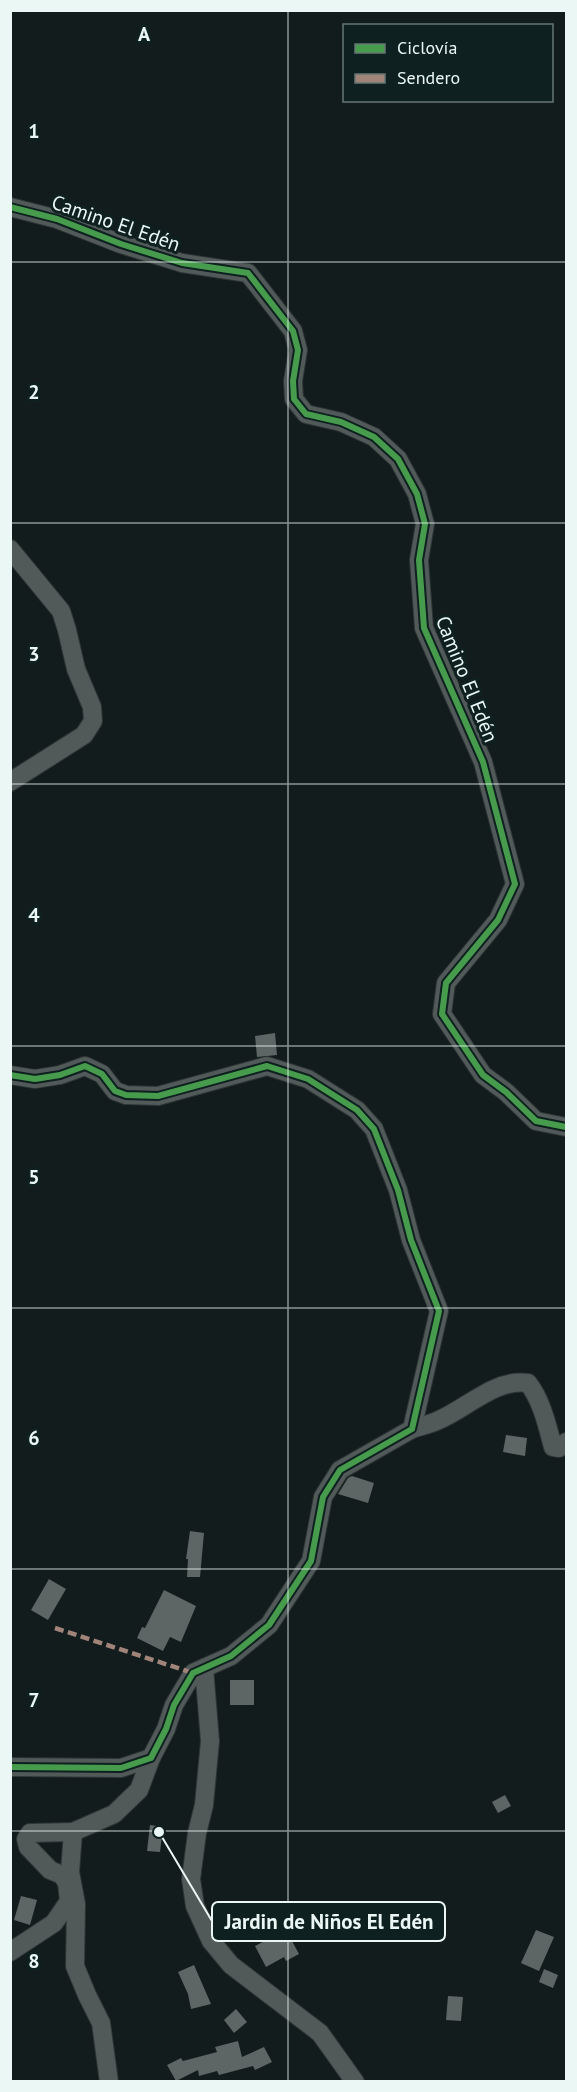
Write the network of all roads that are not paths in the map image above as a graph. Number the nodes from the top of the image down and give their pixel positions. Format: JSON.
{"nodes":[{"id":1,"x":10,"y":207,"type":"edge"},
{"id":2,"x":10,"y":549,"type":"edge"},
{"id":3,"x":10,"y":782,"type":"edge"},
{"id":4,"x":10,"y":1075,"type":"edge"},
{"id":5,"x":567,"y":1127,"type":"edge"},
{"id":6,"x":412,"y":1429,"type":"junction"},
{"id":7,"x":567,"y":1442,"type":"edge"},
{"id":8,"x":204,"y":1668,"type":"junction"},
{"id":9,"x":151,"y":1758,"type":"junction"},
{"id":10,"x":10,"y":1767,"type":"edge"},
{"id":11,"x":73,"y":1832,"type":"junction"},
{"id":12,"x":10,"y":1952,"type":"edge"},
{"id":13,"x":109,"y":2082,"type":"edge"},
{"id":14,"x":355,"y":2082,"type":"edge"}],
"edges":[{"from":1,"to":5,"type":"street","name":"Camino El Edén"},
{"from":2,"to":3,"type":"street"},
{"from":4,"to":6,"type":"street"},
{"from":6,"to":7,"type":"street"},
{"from":6,"to":8,"type":"street"},
{"from":8,"to":9,"type":"street"},
{"from":8,"to":14,"type":"street"},
{"from":9,"to":10,"type":"street"},
{"from":9,"to":11,"type":"street"},
{"from":11,"to":12,"type":"street"},
{"from":11,"to":13,"type":"street"}]}
